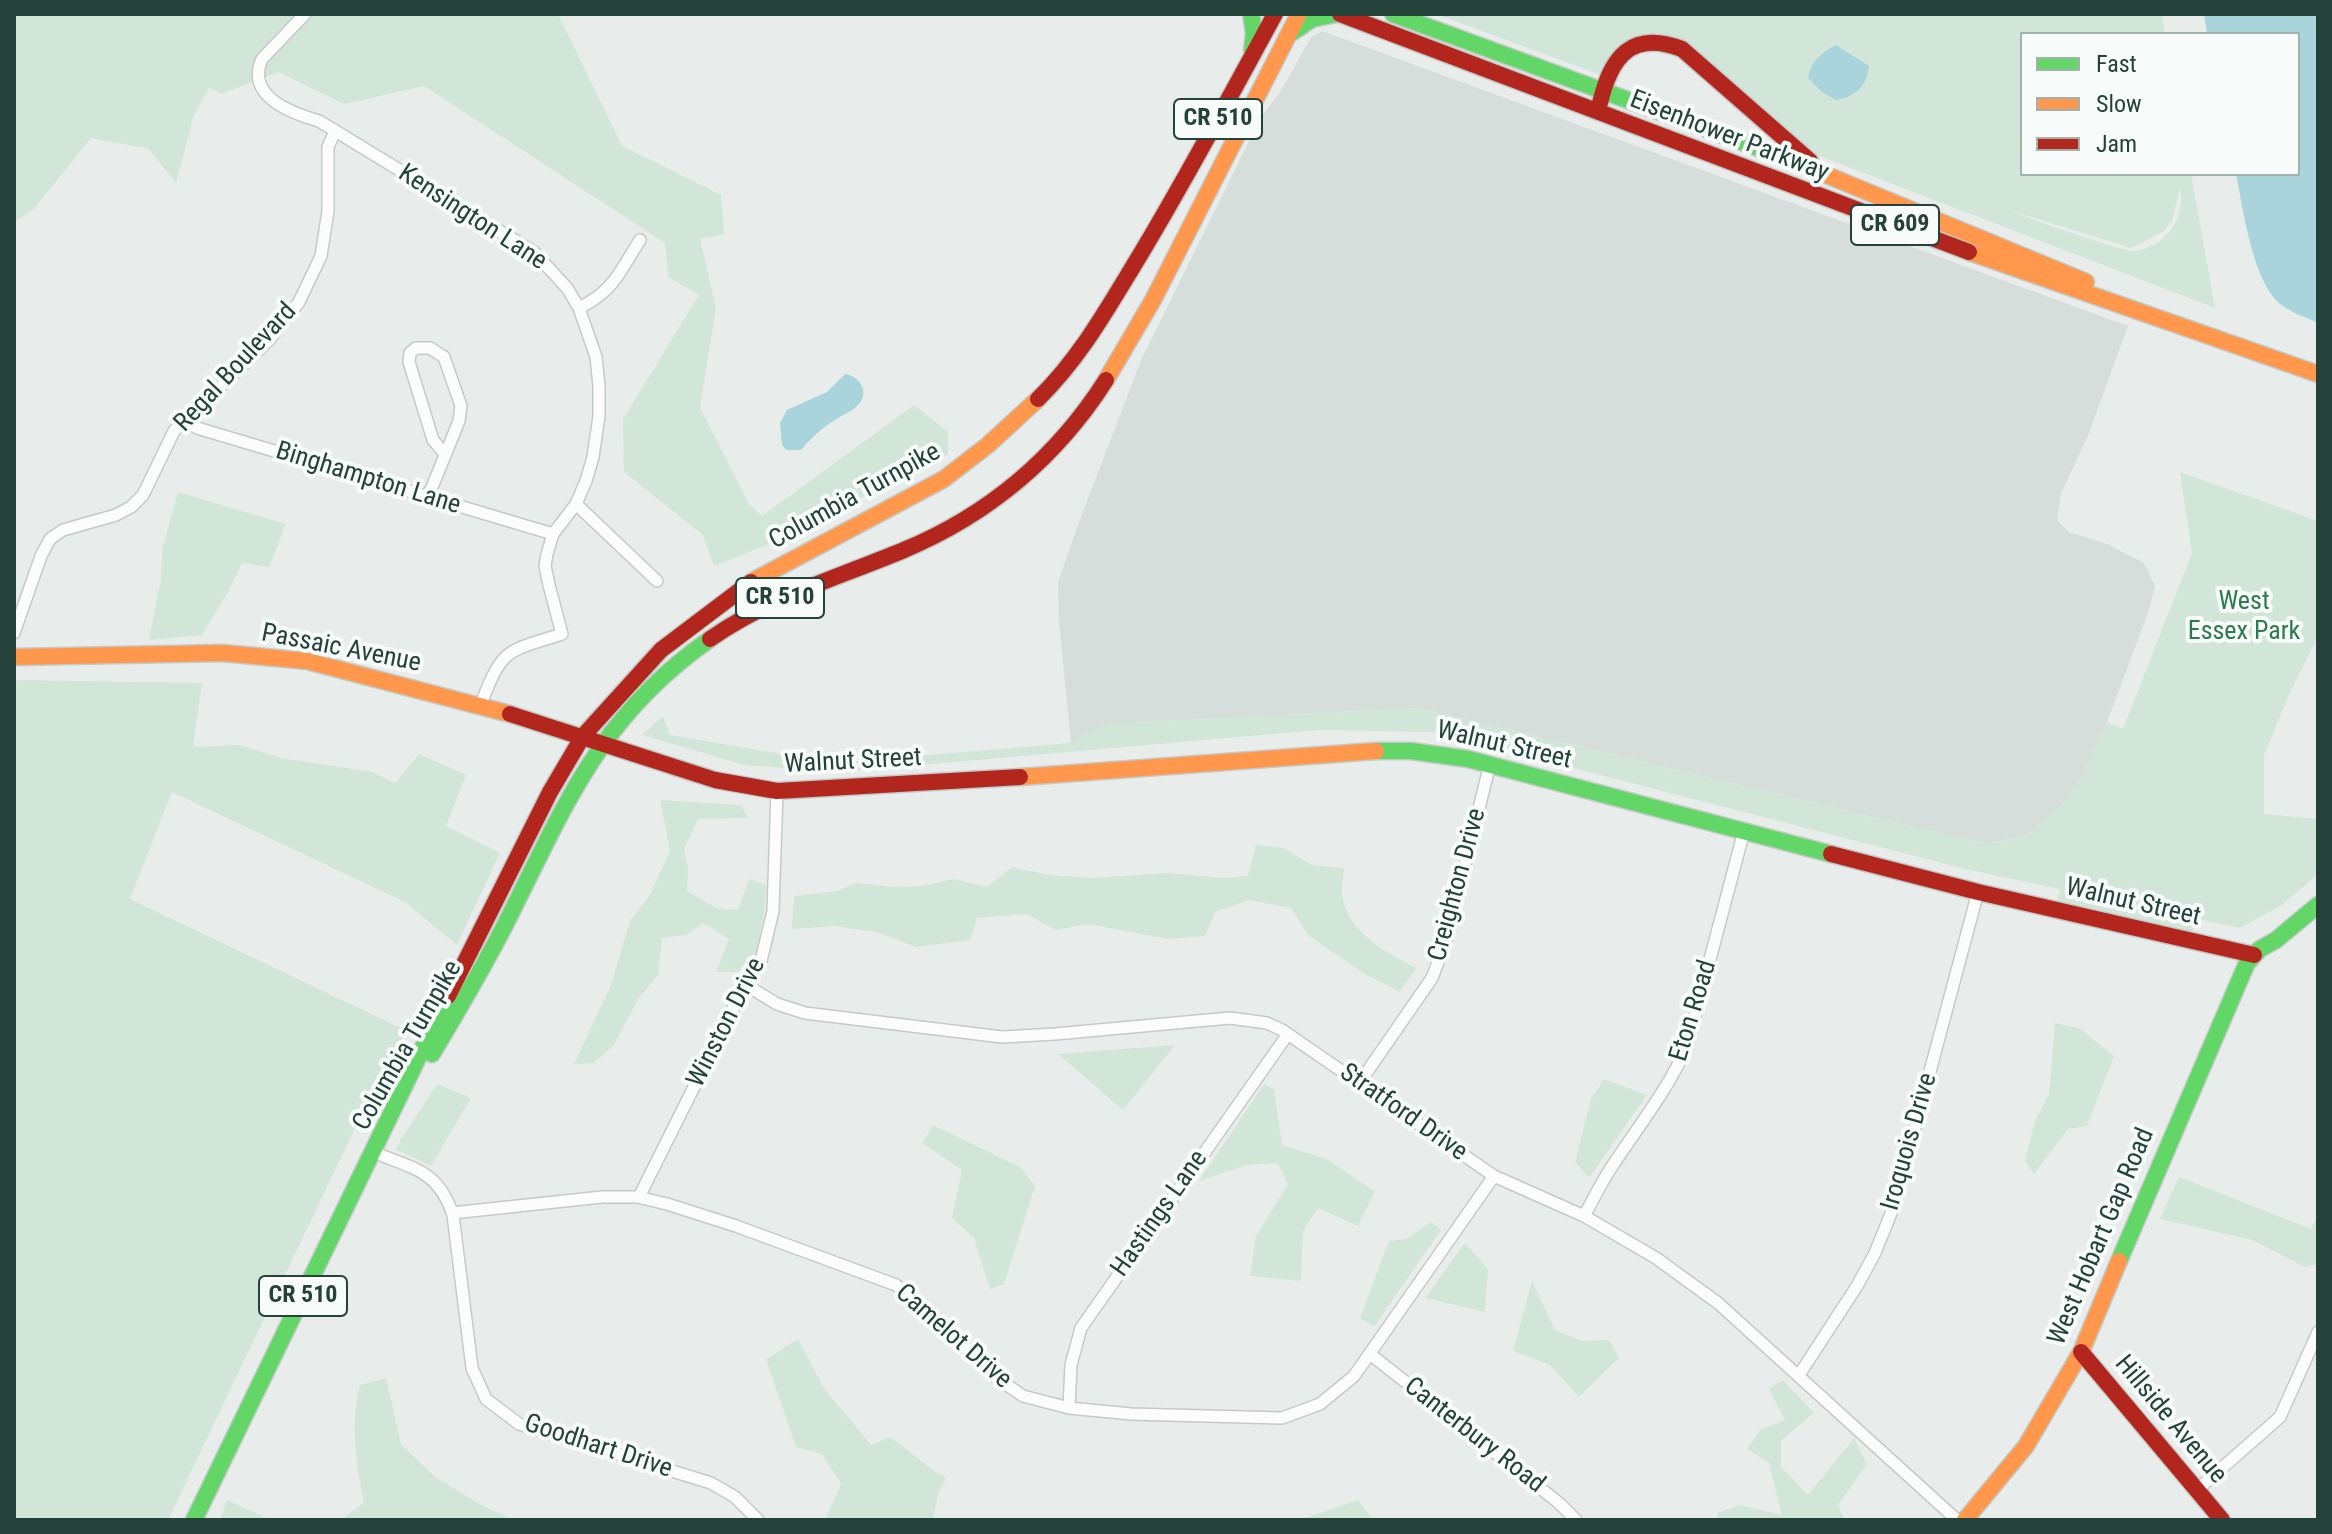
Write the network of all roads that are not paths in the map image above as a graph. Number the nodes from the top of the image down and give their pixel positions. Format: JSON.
{"nodes":[{"id":1,"x":305,"y":14,"type":"edge"},
{"id":2,"x":1251,"y":14,"type":"edge"},
{"id":3,"x":1275,"y":14,"type":"edge"},
{"id":4,"x":1299,"y":14,"type":"edge"},
{"id":5,"x":1338,"y":14,"type":"edge"},
{"id":6,"x":1393,"y":14,"type":"edge"},
{"id":7,"x":1287,"y":38,"type":"junction"},
{"id":8,"x":1251,"y":60,"type":"junction"},
{"id":9,"x":1602,"y":91,"type":"junction"},
{"id":10,"x":1598,"y":114,"type":"junction"},
{"id":11,"x":335,"y":131,"type":"junction"},
{"id":12,"x":1821,"y":171,"type":"junction"},
{"id":13,"x":640,"y":240,"type":"dead end"},
{"id":14,"x":579,"y":308,"type":"junction"},
{"id":15,"x":2195,"y":329,"type":"junction"},
{"id":16,"x":2318,"y":374,"type":"edge"},
{"id":17,"x":185,"y":419,"type":"junction"},
{"id":18,"x":444,"y":453,"type":"junction"},
{"id":19,"x":428,"y":497,"type":"junction"},
{"id":20,"x":576,"y":504,"type":"junction"},
{"id":21,"x":553,"y":534,"type":"junction"},
{"id":22,"x":657,"y":581,"type":"dead end"},
{"id":23,"x":14,"y":633,"type":"edge"},
{"id":24,"x":14,"y":657,"type":"edge"},
{"id":25,"x":481,"y":704,"type":"junction"},
{"id":26,"x":583,"y":736,"type":"junction"},
{"id":27,"x":602,"y":743,"type":"junction"},
{"id":28,"x":1490,"y":764,"type":"junction"},
{"id":29,"x":777,"y":791,"type":"junction"},
{"id":30,"x":1744,"y":831,"type":"junction"},
{"id":31,"x":1978,"y":892,"type":"junction"},
{"id":32,"x":2318,"y":905,"type":"edge"},
{"id":33,"x":2254,"y":955,"type":"junction"},
{"id":34,"x":746,"y":985,"type":"junction"},
{"id":35,"x":1288,"y":1034,"type":"junction"},
{"id":36,"x":1360,"y":1082,"type":"junction"},
{"id":37,"x":373,"y":1152,"type":"junction"},
{"id":38,"x":1494,"y":1176,"type":"junction"},
{"id":39,"x":639,"y":1197,"type":"junction"},
{"id":40,"x":452,"y":1213,"type":"junction"},
{"id":41,"x":1584,"y":1216,"type":"junction"},
{"id":42,"x":2318,"y":1332,"type":"edge"},
{"id":43,"x":2081,"y":1352,"type":"junction"},
{"id":44,"x":1370,"y":1354,"type":"junction"},
{"id":45,"x":1799,"y":1375,"type":"junction"},
{"id":46,"x":1069,"y":1408,"type":"junction"},
{"id":47,"x":2198,"y":1489,"type":"junction"},
{"id":48,"x":194,"y":1520,"type":"edge"},
{"id":49,"x":758,"y":1520,"type":"edge"},
{"id":50,"x":1576,"y":1520,"type":"edge"},
{"id":51,"x":1957,"y":1520,"type":"edge"},
{"id":52,"x":1965,"y":1520,"type":"edge"},
{"id":53,"x":2222,"y":1520,"type":"edge"}],
"edges":[{"from":1,"to":11,"type":"street","name":"Kensington Lane"},
{"from":2,"to":8,"type":"main road"},
{"from":3,"to":8,"type":"main road","name":"Columbia Turnpike","number":"CR 510"},
{"from":4,"to":7,"type":"main road","name":"Columbia Turnpike","number":"CR 510"},
{"from":5,"to":7,"type":"main road"},
{"from":5,"to":10,"type":"main road","name":"Eisenhower Parkway","number":"CR 609"},
{"from":6,"to":9,"type":"main road","name":"Eisenhower Parkway","number":"CR 609"},
{"from":7,"to":27,"type":"main road","name":"Columbia Turnpike","number":"CR 510"},
{"from":8,"to":26,"type":"main road","name":"Columbia Turnpike","number":"CR 510"},
{"from":9,"to":10,"type":"main road"},
{"from":9,"to":12,"type":"main road","name":"Eisenhower Parkway","number":"CR 609"},
{"from":9,"to":12,"type":"main road"},
{"from":10,"to":15,"type":"main road","name":"Eisenhower Parkway","number":"CR 609"},
{"from":11,"to":14,"type":"street","name":"Kensington Lane"},
{"from":11,"to":17,"type":"street","name":"Regal Boulevard"},
{"from":12,"to":15,"type":"main road","name":"Eisenhower Parkway","number":"CR 609"},
{"from":13,"to":14,"type":"street"},
{"from":14,"to":20,"type":"street","name":"Kensington Lane"},
{"from":15,"to":16,"type":"main road","name":"Eisenhower Parkway","number":"CR 609"},
{"from":17,"to":19,"type":"street","name":"Binghampton Lane"},
{"from":17,"to":23,"type":"street","name":"Regal Boulevard"},
{"from":18,"to":18,"type":"street"},
{"from":18,"to":19,"type":"street"},
{"from":19,"to":21,"type":"street","name":"Binghampton Lane"},
{"from":20,"to":21,"type":"street","name":"Kensington Lane"},
{"from":20,"to":22,"type":"street"},
{"from":21,"to":25,"type":"street","name":"Kensington Lane"},
{"from":24,"to":25,"type":"main road","name":"Passaic Avenue"},
{"from":25,"to":26,"type":"main road","name":"Passaic Avenue"},
{"from":26,"to":27,"type":"main road","name":"Passaic Avenue"},
{"from":26,"to":37,"type":"main road","name":"Columbia Turnpike","number":"CR 510"},
{"from":27,"to":29,"type":"main road","name":"Walnut Street"},
{"from":27,"to":37,"type":"main road","name":"Columbia Turnpike","number":"CR 510"},
{"from":28,"to":29,"type":"main road","name":"Walnut Street"},
{"from":28,"to":30,"type":"main road","name":"Walnut Street"},
{"from":28,"to":36,"type":"street","name":"Creighton Drive"},
{"from":29,"to":34,"type":"street","name":"Winston Drive"},
{"from":30,"to":31,"type":"main road","name":"Walnut Street"},
{"from":30,"to":41,"type":"street","name":"Eton Road"},
{"from":31,"to":33,"type":"main road","name":"Walnut Street"},
{"from":31,"to":45,"type":"street","name":"Iroquois Drive"},
{"from":32,"to":33,"type":"main road"},
{"from":33,"to":43,"type":"main road","name":"West Hobart Gap Road"},
{"from":34,"to":35,"type":"street","name":"Stratford Drive"},
{"from":34,"to":39,"type":"street","name":"Winston Drive"},
{"from":35,"to":36,"type":"street","name":"Stratford Drive"},
{"from":35,"to":46,"type":"street","name":"Hastings Lane"},
{"from":36,"to":38,"type":"street","name":"Stratford Drive"},
{"from":37,"to":40,"type":"street","name":"Goodhart Drive"},
{"from":37,"to":48,"type":"main road","number":"CR 510"},
{"from":38,"to":41,"type":"street","name":"Stratford Drive"},
{"from":38,"to":44,"type":"street","name":"Camelot Drive"},
{"from":39,"to":40,"type":"street","name":"Camelot Drive"},
{"from":39,"to":46,"type":"street","name":"Camelot Drive"},
{"from":40,"to":49,"type":"street","name":"Goodhart Drive"},
{"from":41,"to":45,"type":"street","name":"Stratford Drive"},
{"from":42,"to":47,"type":"street"},
{"from":43,"to":47,"type":"main road","name":"Hillside Avenue"},
{"from":43,"to":52,"type":"main road","name":"West Hobart Gap Road"},
{"from":44,"to":46,"type":"street","name":"Camelot Drive"},
{"from":44,"to":50,"type":"street","name":"Canterbury Road"},
{"from":45,"to":51,"type":"street","name":"Stratford Drive"},
{"from":47,"to":53,"type":"main road","name":"Hillside Avenue"}]}
